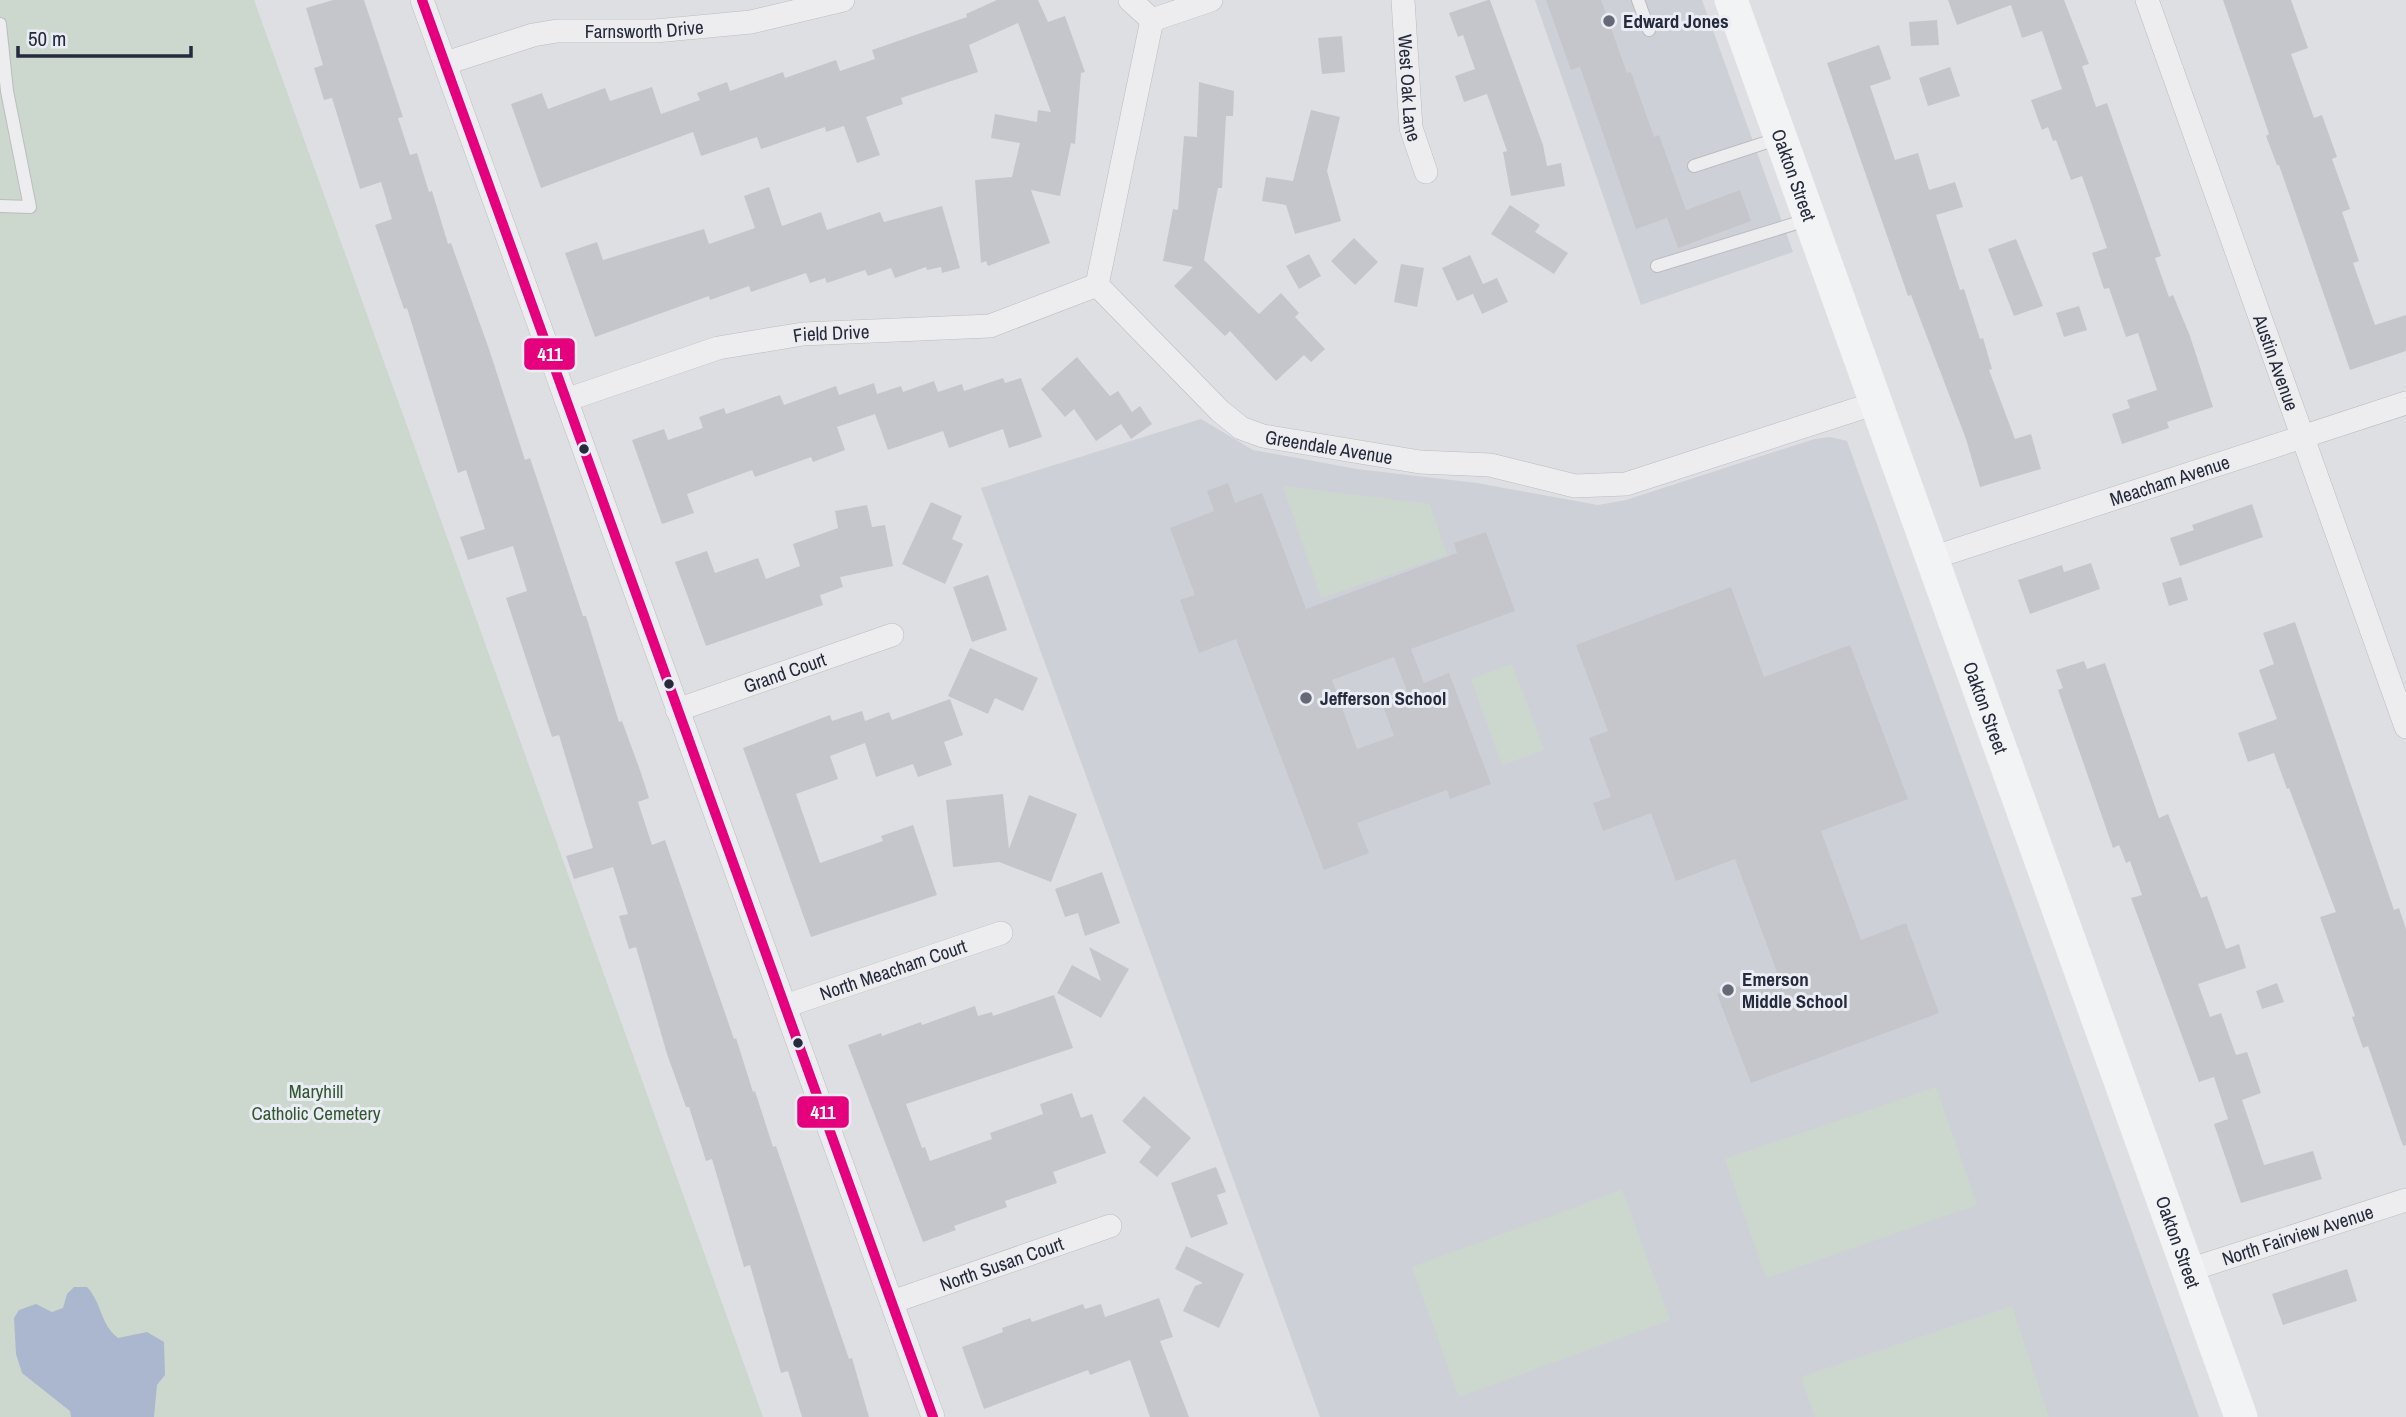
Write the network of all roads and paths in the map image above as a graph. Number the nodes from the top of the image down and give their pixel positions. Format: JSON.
{"nodes":[{"id":1,"x":422,"y":0,"type":"edge"},
{"id":2,"x":843,"y":0,"type":"edge"},
{"id":3,"x":1130,"y":0,"type":"edge"},
{"id":4,"x":1211,"y":0,"type":"edge"},
{"id":5,"x":1403,"y":0,"type":"edge"},
{"id":6,"x":1638,"y":0,"type":"edge"},
{"id":7,"x":1731,"y":0,"type":"edge"},
{"id":8,"x":2147,"y":0,"type":"edge"},
{"id":9,"x":1152,"y":20,"type":"junction"},
{"id":10,"x":0,"y":24,"type":"edge"},
{"id":11,"x":1649,"y":30,"type":"dead end"},
{"id":12,"x":446,"y":63,"type":"junction"},
{"id":13,"x":1781,"y":138,"type":"junction"},
{"id":14,"x":1694,"y":166,"type":"dead end"},
{"id":15,"x":1426,"y":172,"type":"dead end"},
{"id":16,"x":0,"y":206,"type":"edge"},
{"id":17,"x":1810,"y":219,"type":"junction"},
{"id":18,"x":1657,"y":266,"type":"dead end"},
{"id":19,"x":1097,"y":285,"type":"junction"},
{"id":20,"x":566,"y":400,"type":"junction"},
{"id":21,"x":2406,"y":402,"type":"edge"},
{"id":22,"x":1876,"y":403,"type":"junction"},
{"id":23,"x":2301,"y":436,"type":"junction"},
{"id":24,"x":1932,"y":558,"type":"junction"},
{"id":25,"x":892,"y":635,"type":"dead end"},
{"id":26,"x":677,"y":710,"type":"junction"},
{"id":27,"x":2406,"y":727,"type":"edge"},
{"id":28,"x":1001,"y":933,"type":"dead end"},
{"id":29,"x":785,"y":1006,"type":"junction"},
{"id":30,"x":2406,"y":1200,"type":"edge"},
{"id":31,"x":1110,"y":1226,"type":"dead end"},
{"id":32,"x":2189,"y":1270,"type":"junction"},
{"id":33,"x":892,"y":1302,"type":"junction"},
{"id":34,"x":933,"y":1417,"type":"edge"},
{"id":35,"x":2241,"y":1417,"type":"edge"}],
"edges":[{"from":1,"to":12,"type":"street"},
{"from":2,"to":12,"type":"street","name":"Farnsworth Drive"},
{"from":3,"to":9,"type":"street"},
{"from":4,"to":9,"type":"street"},
{"from":5,"to":15,"type":"street","name":"West Oak Lane"},
{"from":6,"to":11,"type":"lane"},
{"from":7,"to":13,"type":"main road","name":"Oakton Street"},
{"from":8,"to":23,"type":"street","name":"Austin Avenue"},
{"from":9,"to":19,"type":"street"},
{"from":10,"to":16,"type":"lane"},
{"from":12,"to":20,"type":"street"},
{"from":13,"to":14,"type":"lane"},
{"from":13,"to":17,"type":"main road","name":"Oakton Street"},
{"from":17,"to":18,"type":"lane"},
{"from":17,"to":22,"type":"main road","name":"Oakton Street"},
{"from":19,"to":20,"type":"street","name":"Field Drive"},
{"from":19,"to":22,"type":"street","name":"Greendale Avenue"},
{"from":20,"to":26,"type":"street"},
{"from":21,"to":23,"type":"street","name":"Meacham Avenue"},
{"from":22,"to":24,"type":"main road","name":"Oakton Street"},
{"from":23,"to":24,"type":"street","name":"Meacham Avenue"},
{"from":23,"to":27,"type":"street","name":"Austin Avenue"},
{"from":24,"to":32,"type":"main road","name":"Oakton Street"},
{"from":25,"to":26,"type":"street","name":"Grand Court"},
{"from":26,"to":29,"type":"street"},
{"from":28,"to":29,"type":"street","name":"North Meacham Court"},
{"from":29,"to":33,"type":"street"},
{"from":30,"to":32,"type":"street","name":"North Fairview Avenue"},
{"from":31,"to":33,"type":"street","name":"North Susan Court"},
{"from":32,"to":35,"type":"main road","name":"Oakton Street"},
{"from":33,"to":34,"type":"street"}]}
